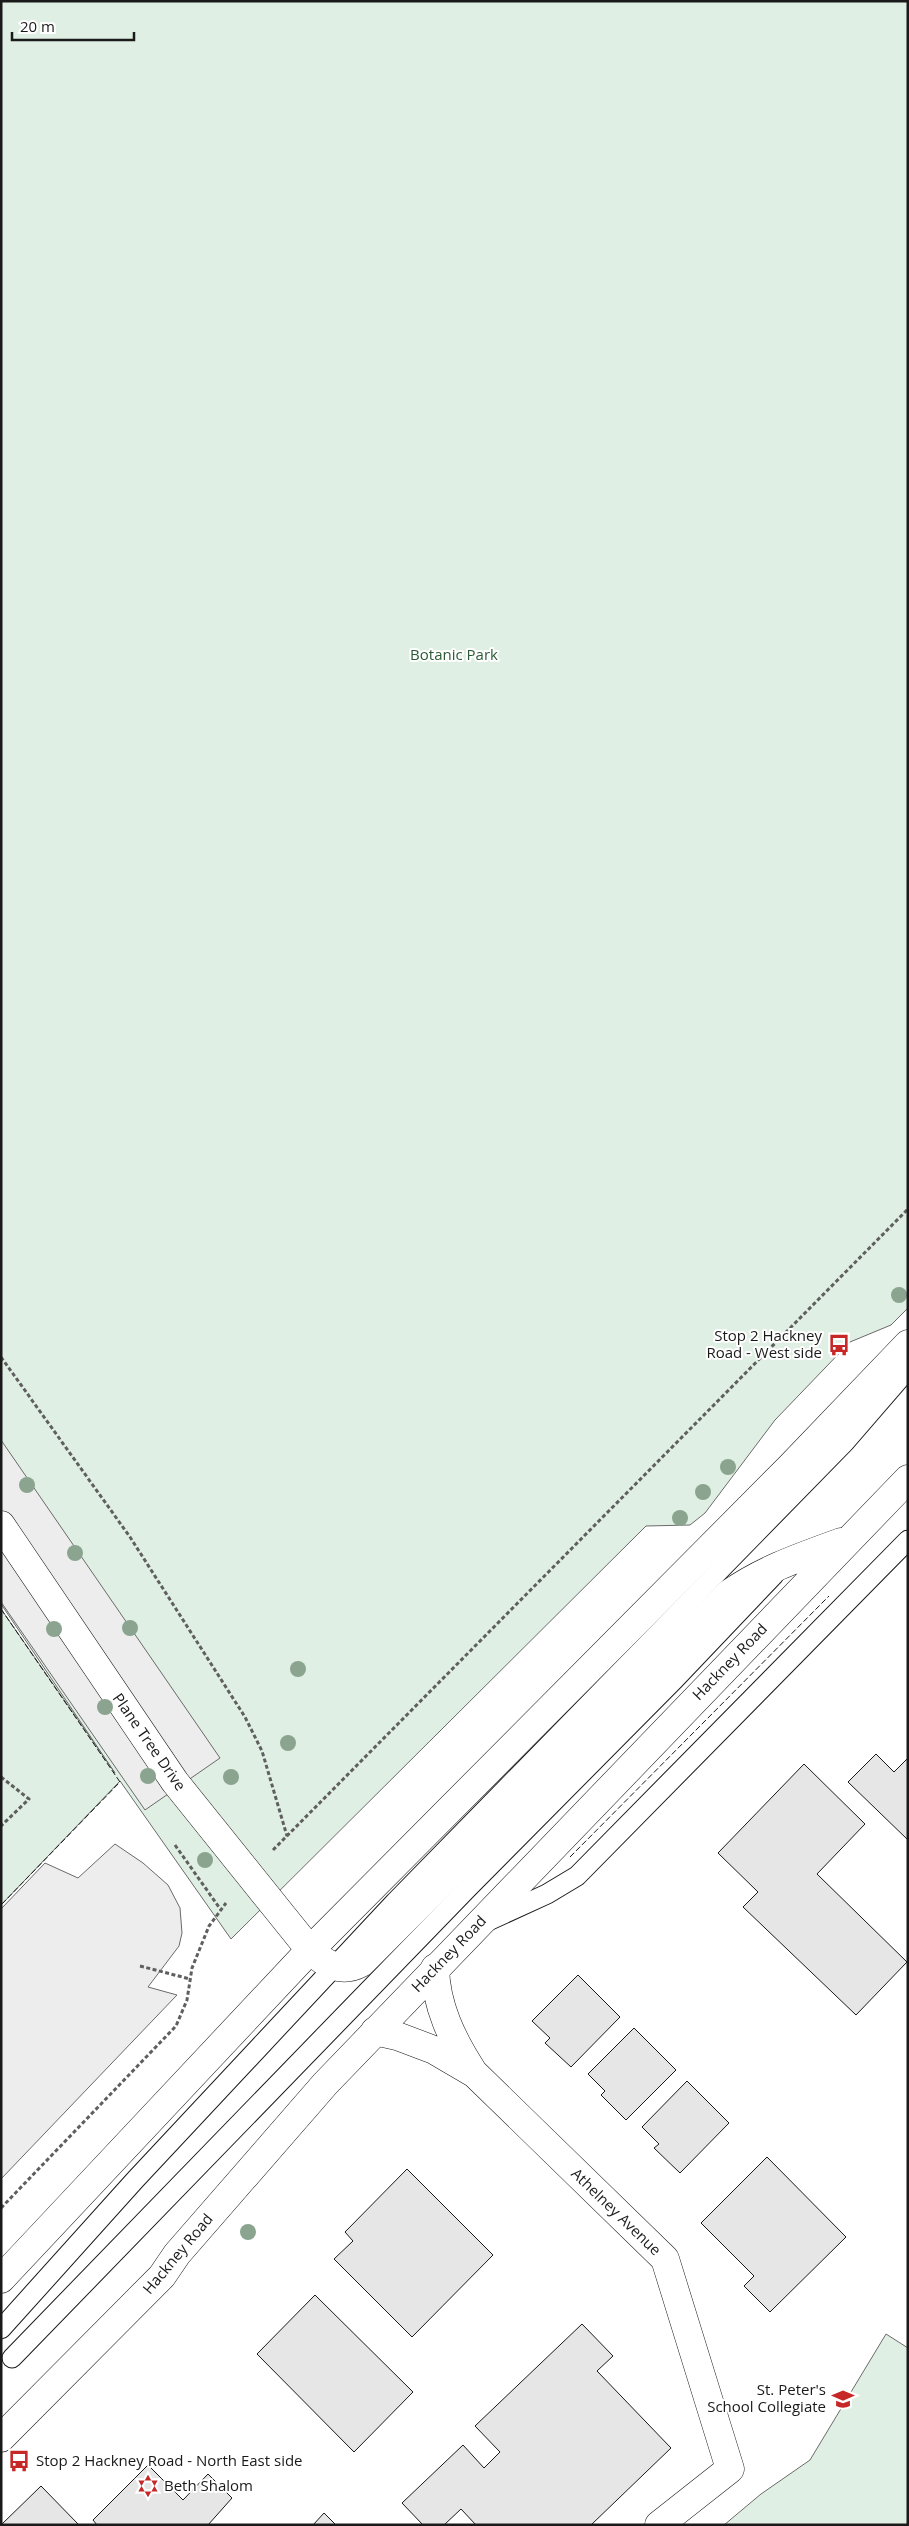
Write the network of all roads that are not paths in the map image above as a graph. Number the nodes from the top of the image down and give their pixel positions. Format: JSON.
{"nodes":[{"id":1,"x":908,"y":1344,"type":"edge"},
{"id":2,"x":908,"y":1369,"type":"edge"},
{"id":3,"x":908,"y":1478,"type":"edge"},
{"id":4,"x":1,"y":1525,"type":"edge"},
{"id":5,"x":847,"y":1540,"type":"junction"},
{"id":6,"x":908,"y":1540,"type":"edge"},
{"id":7,"x":785,"y":1563,"type":"junction"},
{"id":8,"x":475,"y":1927,"type":"junction"},
{"id":9,"x":310,"y":1950,"type":"junction"},
{"id":10,"x":334,"y":1967,"type":"junction"},
{"id":11,"x":435,"y":1968,"type":"junction"},
{"id":12,"x":375,"y":2031,"type":"junction"},
{"id":13,"x":475,"y":2074,"type":"junction"},
{"id":14,"x":1,"y":2279,"type":"edge"},
{"id":15,"x":1,"y":2329,"type":"edge"},
{"id":16,"x":12,"y":2358,"type":"dead end"},
{"id":17,"x":1,"y":2438,"type":"edge"},
{"id":18,"x":659,"y":2525,"type":"edge"}],
"edges":[{"from":1,"to":9,"type":"main road"},
{"from":2,"to":10,"type":"lane"},
{"from":3,"to":5,"type":"main road","name":"Hackney Road"},
{"from":4,"to":9,"type":"main road","name":"Plane Tree Drive"},
{"from":5,"to":7,"type":"main road"},
{"from":5,"to":8,"type":"main road","name":"Hackney Road"},
{"from":6,"to":8,"type":"lane"},
{"from":7,"to":10,"type":"main road"},
{"from":7,"to":16,"type":"lane"},
{"from":8,"to":11,"type":"main road","name":"Hackney Road"},
{"from":9,"to":10,"type":"main road","name":"Plane Tree Drive"},
{"from":9,"to":14,"type":"main road"},
{"from":10,"to":15,"type":"lane"},
{"from":11,"to":12,"type":"main road","name":"Hackney Road"},
{"from":11,"to":13,"type":"main road","name":"Athelney Avenue"},
{"from":12,"to":13,"type":"main road","name":"Athelney Avenue"},
{"from":12,"to":17,"type":"main road","name":"Hackney Road"},
{"from":13,"to":18,"type":"main road","name":"Athelney Avenue"}]}
